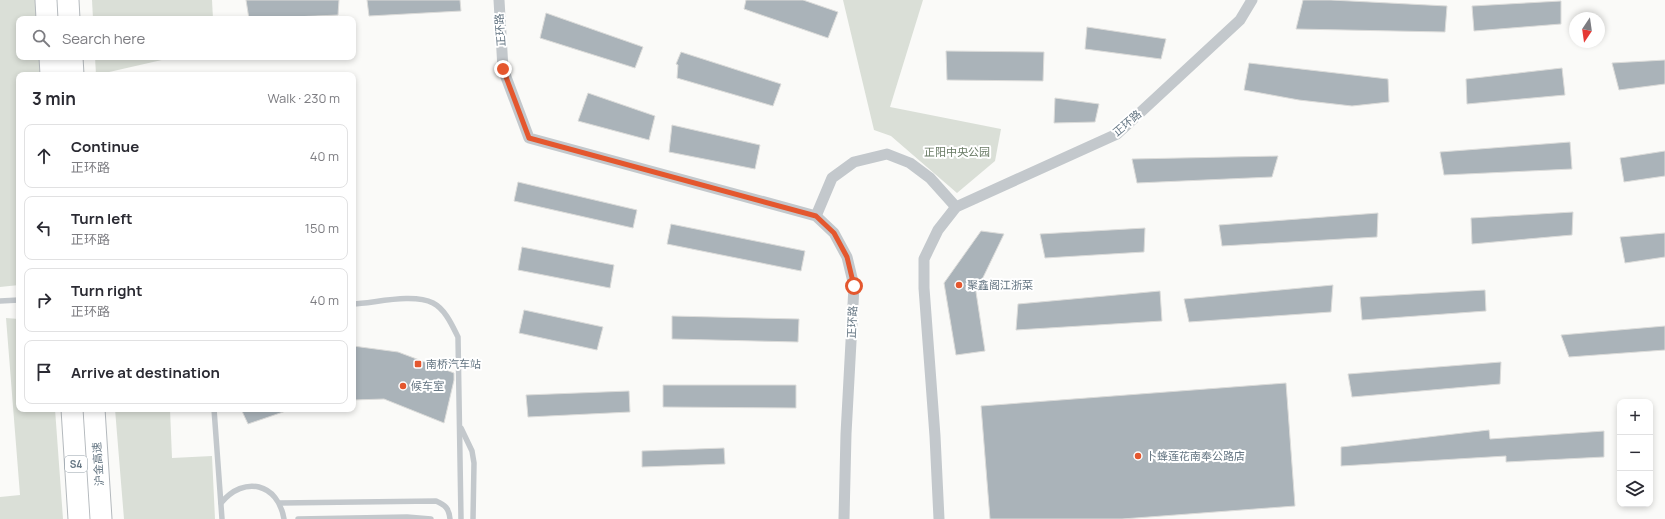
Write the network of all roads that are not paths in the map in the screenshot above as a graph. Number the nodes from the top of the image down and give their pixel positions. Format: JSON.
{"nodes":[{"id":1,"x":46,"y":0,"type":"edge"},
{"id":2,"x":58,"y":0,"type":"edge"},
{"id":3,"x":68,"y":0,"type":"edge"},
{"id":4,"x":499,"y":0,"type":"edge"},
{"id":5,"x":1252,"y":0,"type":"edge"},
{"id":6,"x":47,"y":16,"type":"edge"},
{"id":7,"x":59,"y":16,"type":"edge"},
{"id":8,"x":69,"y":16,"type":"edge"},
{"id":9,"x":50,"y":60,"type":"edge"},
{"id":10,"x":61,"y":60,"type":"edge"},
{"id":11,"x":72,"y":60,"type":"edge"},
{"id":12,"x":51,"y":72,"type":"edge"},
{"id":13,"x":62,"y":72,"type":"edge"},
{"id":14,"x":73,"y":72,"type":"edge"},
{"id":15,"x":956,"y":207,"type":"junction"},
{"id":16,"x":816,"y":216,"type":"junction"},
{"id":17,"x":16,"y":300,"type":"edge"},
{"id":18,"x":0,"y":301,"type":"edge"},
{"id":19,"x":356,"y":304,"type":"edge"},
{"id":20,"x":72,"y":412,"type":"edge"},
{"id":21,"x":85,"y":412,"type":"edge"},
{"id":22,"x":94,"y":412,"type":"edge"},
{"id":23,"x":214,"y":412,"type":"edge"},
{"id":24,"x":460,"y":424,"type":"junction"},
{"id":25,"x":221,"y":503,"type":"junction"},
{"id":26,"x":280,"y":503,"type":"junction"},
{"id":27,"x":79,"y":519,"type":"edge"},
{"id":28,"x":92,"y":519,"type":"edge"},
{"id":29,"x":101,"y":519,"type":"edge"},
{"id":30,"x":222,"y":519,"type":"edge"},
{"id":31,"x":284,"y":519,"type":"edge"},
{"id":32,"x":298,"y":519,"type":"edge"},
{"id":33,"x":431,"y":519,"type":"edge"},
{"id":34,"x":450,"y":519,"type":"edge"},
{"id":35,"x":462,"y":519,"type":"edge"},
{"id":36,"x":473,"y":519,"type":"edge"},
{"id":37,"x":844,"y":519,"type":"edge"},
{"id":38,"x":939,"y":519,"type":"edge"}],
"edges":[{"from":1,"to":6,"type":"highway"},
{"from":2,"to":7,"type":"street"},
{"from":3,"to":8,"type":"highway"},
{"from":4,"to":16,"type":"street","name":"正环路"},
{"from":5,"to":15,"type":"street","name":"正环路"},
{"from":9,"to":12,"type":"highway"},
{"from":10,"to":13,"type":"street"},
{"from":11,"to":14,"type":"highway"},
{"from":15,"to":16,"type":"street"},
{"from":15,"to":38,"type":"street","name":"正环路"},
{"from":16,"to":37,"type":"street","name":"正环路"},
{"from":17,"to":18,"type":"lane"},
{"from":19,"to":24,"type":"lane"},
{"from":20,"to":27,"type":"highway","name":"沪金高速","number":"S4"},
{"from":21,"to":28,"type":"street"},
{"from":22,"to":29,"type":"highway","name":"沪金高速","number":"S4"},
{"from":23,"to":25,"type":"lane"},
{"from":24,"to":35,"type":"lane"},
{"from":24,"to":36,"type":"lane"},
{"from":25,"to":26,"type":"lane"},
{"from":25,"to":30,"type":"lane"},
{"from":26,"to":31,"type":"lane"},
{"from":26,"to":34,"type":"lane"},
{"from":32,"to":33,"type":"lane"}]}
